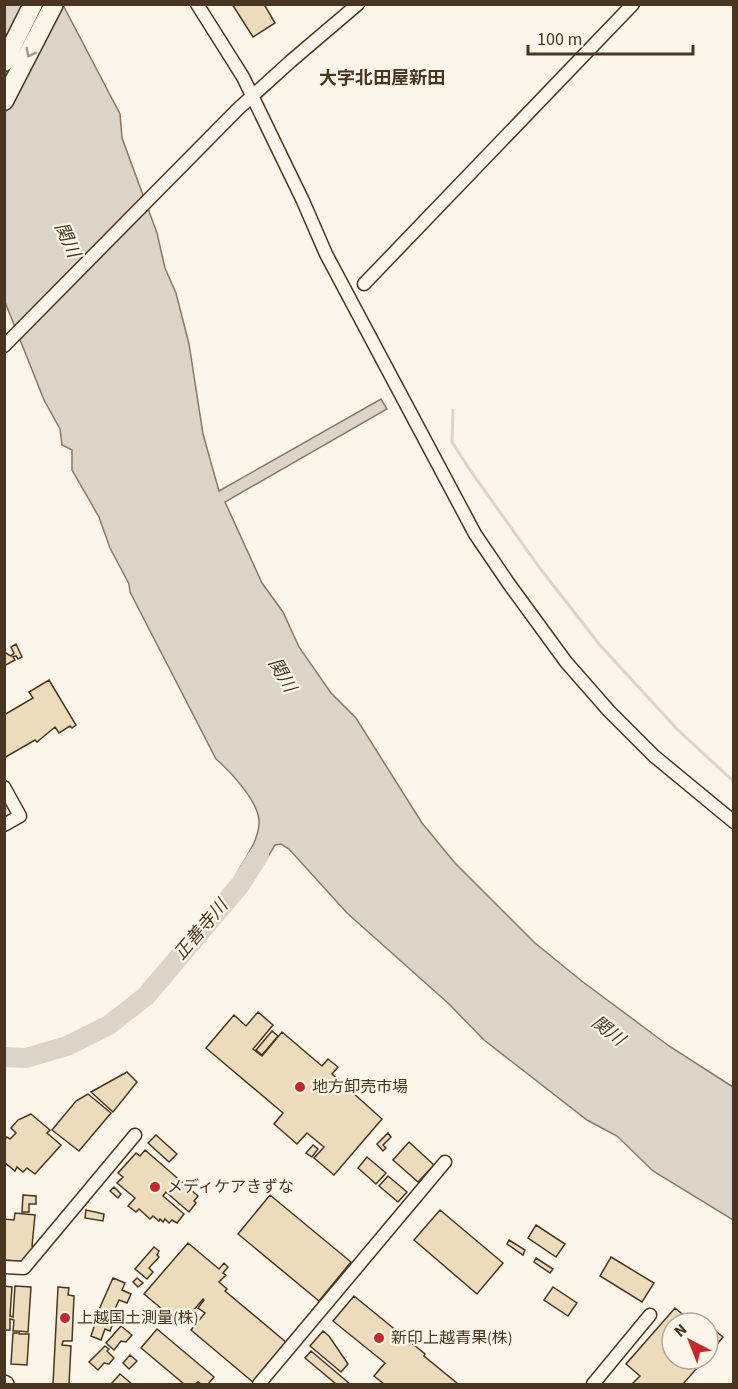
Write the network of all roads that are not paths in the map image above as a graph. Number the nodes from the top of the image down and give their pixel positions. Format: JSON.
{"nodes":[{"id":1,"x":33,"y":4,"type":"edge"},
{"id":2,"x":54,"y":4,"type":"edge"},
{"id":3,"x":197,"y":4,"type":"edge"},
{"id":4,"x":358,"y":4,"type":"edge"},
{"id":5,"x":633,"y":4,"type":"edge"},
{"id":6,"x":4,"y":62,"type":"edge"},
{"id":7,"x":253,"y":95,"type":"junction"},
{"id":8,"x":4,"y":101,"type":"edge"},
{"id":9,"x":364,"y":284,"type":"dead end"},
{"id":10,"x":4,"y":346,"type":"edge"},
{"id":11,"x":4,"y":787,"type":"edge"},
{"id":12,"x":734,"y":822,"type":"edge"},
{"id":13,"x":4,"y":825,"type":"edge"},
{"id":14,"x":135,"y":1135,"type":"dead end"},
{"id":15,"x":445,"y":1162,"type":"dead end"},
{"id":16,"x":4,"y":1267,"type":"edge"},
{"id":17,"x":650,"y":1315,"type":"dead end"},
{"id":18,"x":259,"y":1384,"type":"edge"},
{"id":19,"x":593,"y":1384,"type":"edge"}],
"edges":[{"from":1,"to":6,"type":"highway"},
{"from":2,"to":8,"type":"highway","one_way":true},
{"from":3,"to":7,"type":"street"},
{"from":4,"to":7,"type":"street"},
{"from":5,"to":9,"type":"street"},
{"from":7,"to":10,"type":"street"},
{"from":7,"to":12,"type":"street"},
{"from":11,"to":13,"type":"street"},
{"from":14,"to":16,"type":"street"},
{"from":15,"to":18,"type":"street"},
{"from":17,"to":19,"type":"street"}]}
